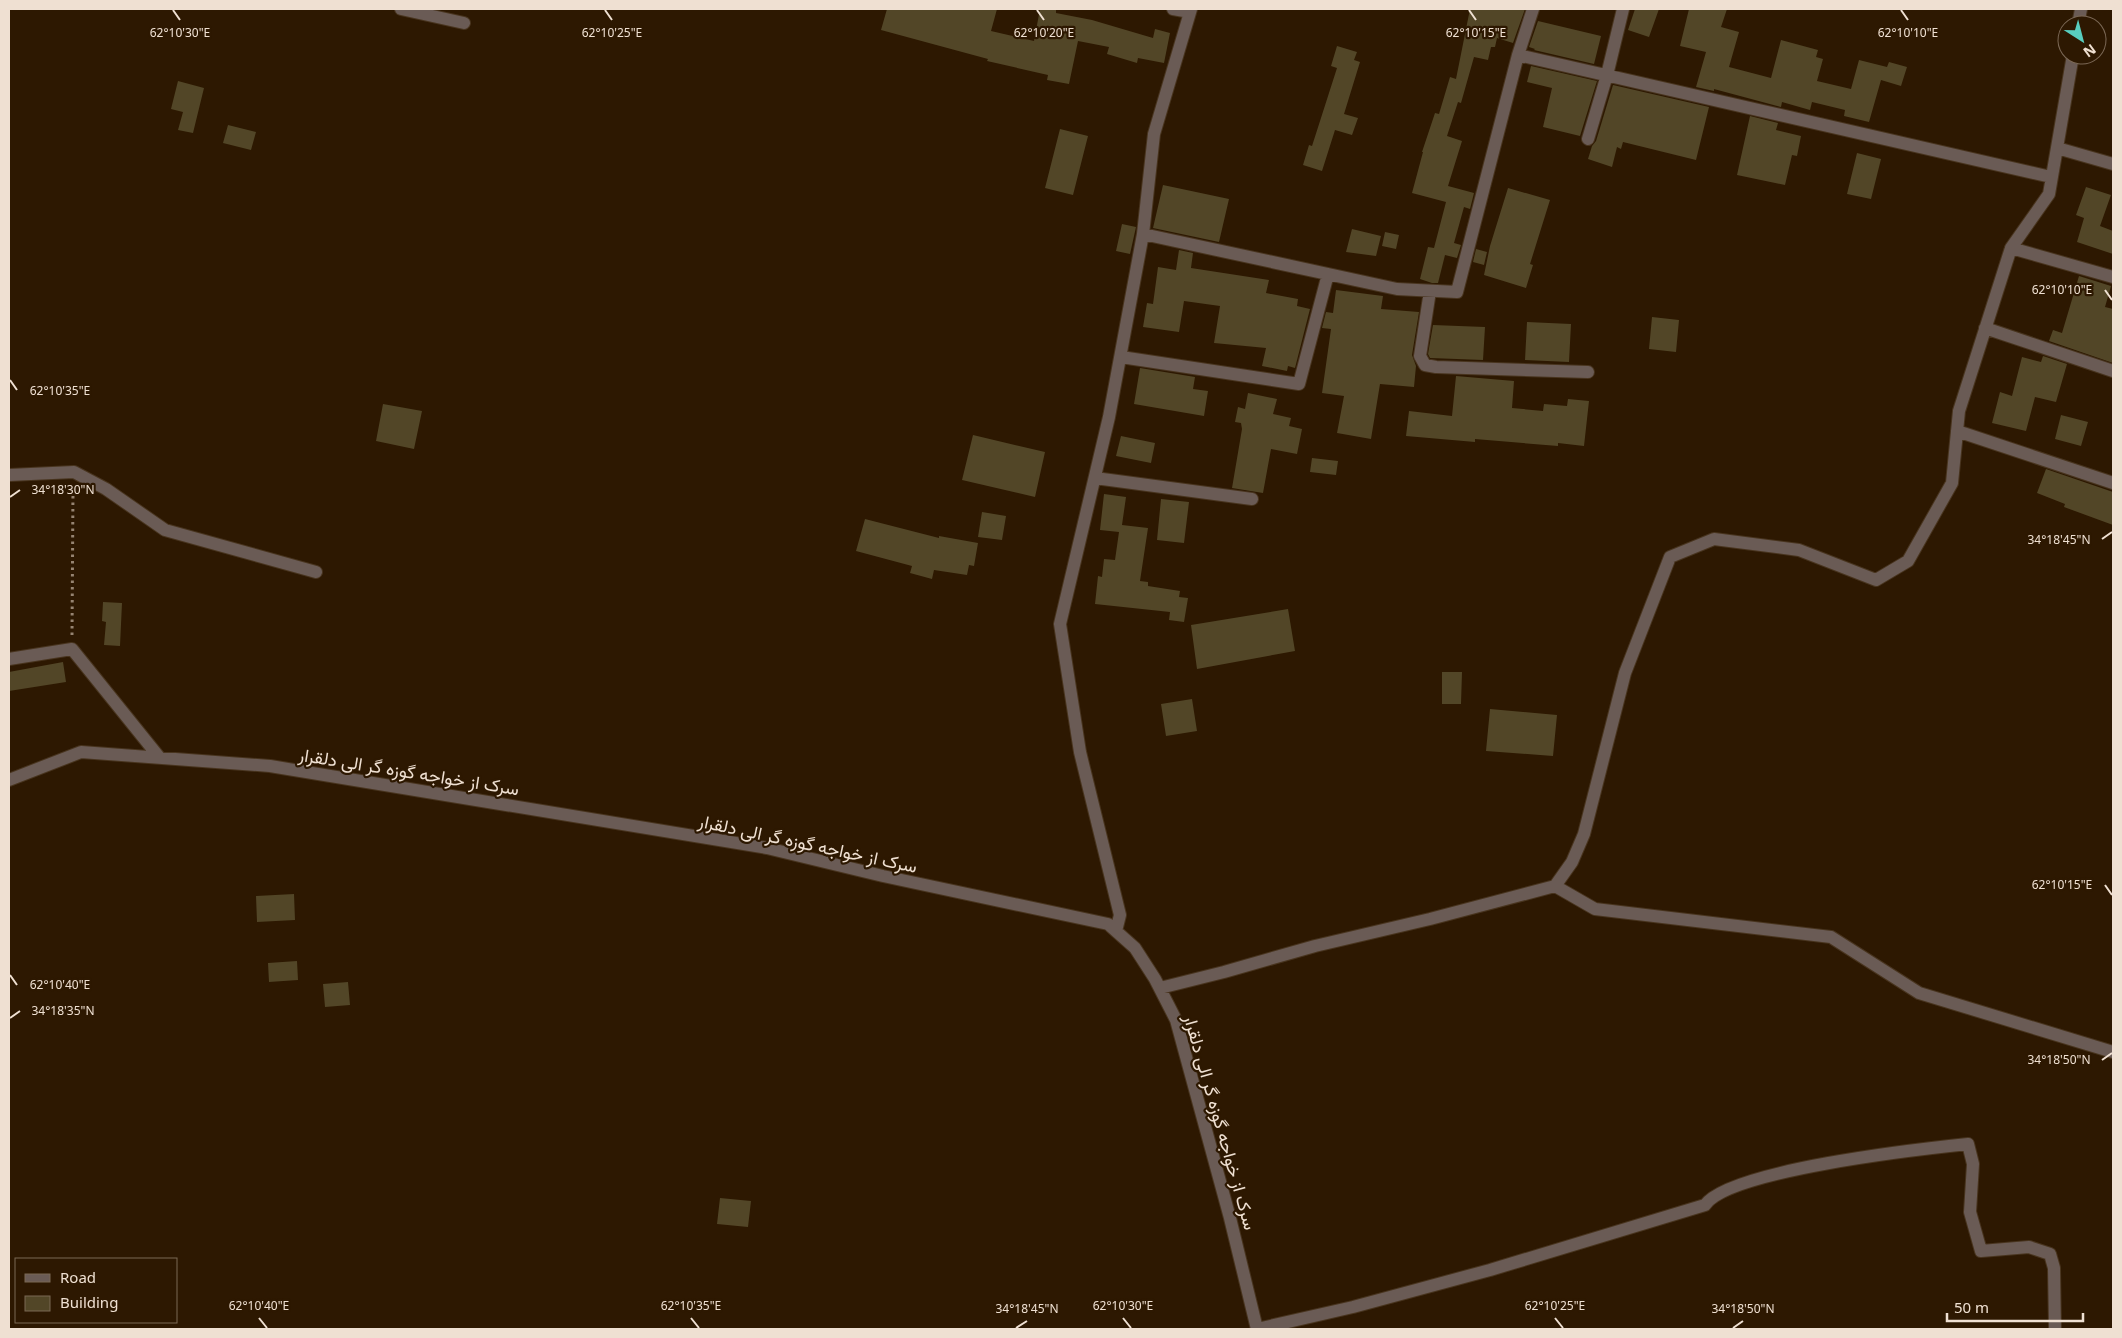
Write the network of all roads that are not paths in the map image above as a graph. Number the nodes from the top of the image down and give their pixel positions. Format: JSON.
{"nodes":[{"id":1,"x":401,"y":9,"type":"edge"},
{"id":2,"x":1174,"y":9,"type":"edge"},
{"id":3,"x":1534,"y":9,"type":"edge"},
{"id":4,"x":1623,"y":9,"type":"edge"},
{"id":5,"x":1190,"y":11,"type":"edge"},
{"id":6,"x":464,"y":23,"type":"dead end"},
{"id":7,"x":1518,"y":55,"type":"junction"},
{"id":8,"x":2071,"y":65,"type":"edge"},
{"id":9,"x":1607,"y":75,"type":"junction"},
{"id":10,"x":1588,"y":139,"type":"dead end"},
{"id":11,"x":2057,"y":148,"type":"junction"},
{"id":12,"x":2113,"y":164,"type":"edge"},
{"id":13,"x":2051,"y":177,"type":"junction"},
{"id":14,"x":1143,"y":234,"type":"junction"},
{"id":15,"x":2011,"y":248,"type":"junction"},
{"id":16,"x":1328,"y":274,"type":"junction"},
{"id":17,"x":2113,"y":277,"type":"edge"},
{"id":18,"x":1430,"y":291,"type":"junction"},
{"id":19,"x":1985,"y":328,"type":"junction"},
{"id":20,"x":1121,"y":357,"type":"junction"},
{"id":21,"x":2113,"y":370,"type":"edge"},
{"id":22,"x":1588,"y":372,"type":"dead end"},
{"id":23,"x":1958,"y":431,"type":"junction"},
{"id":24,"x":9,"y":475,"type":"edge"},
{"id":25,"x":1095,"y":478,"type":"junction"},
{"id":26,"x":2113,"y":483,"type":"edge"},
{"id":27,"x":1252,"y":499,"type":"dead end"},
{"id":28,"x":316,"y":572,"type":"dead end"},
{"id":29,"x":9,"y":659,"type":"edge"},
{"id":30,"x":159,"y":757,"type":"junction"},
{"id":31,"x":9,"y":780,"type":"edge"},
{"id":32,"x":1555,"y":886,"type":"junction"},
{"id":33,"x":1116,"y":931,"type":"junction"},
{"id":34,"x":1160,"y":988,"type":"junction"},
{"id":35,"x":2113,"y":1052,"type":"edge"},
{"id":36,"x":1257,"y":1329,"type":"edge"},
{"id":37,"x":2055,"y":1329,"type":"edge"}],
"edges":[{"from":1,"to":6,"type":"street"},
{"from":2,"to":5,"type":"street"},
{"from":3,"to":7,"type":"street"},
{"from":4,"to":9,"type":"street"},
{"from":5,"to":14,"type":"street"},
{"from":7,"to":9,"type":"street"},
{"from":7,"to":18,"type":"street"},
{"from":8,"to":11,"type":"street"},
{"from":9,"to":10,"type":"street"},
{"from":9,"to":13,"type":"street"},
{"from":11,"to":12,"type":"street"},
{"from":11,"to":13,"type":"street"},
{"from":13,"to":15,"type":"street"},
{"from":14,"to":16,"type":"street"},
{"from":14,"to":20,"type":"street"},
{"from":15,"to":17,"type":"street"},
{"from":15,"to":19,"type":"street"},
{"from":16,"to":18,"type":"street"},
{"from":16,"to":20,"type":"street"},
{"from":18,"to":22,"type":"street"},
{"from":19,"to":21,"type":"street"},
{"from":19,"to":23,"type":"street"},
{"from":20,"to":25,"type":"street"},
{"from":23,"to":26,"type":"street"},
{"from":23,"to":32,"type":"street"},
{"from":24,"to":28,"type":"street"},
{"from":25,"to":27,"type":"street"},
{"from":25,"to":33,"type":"street"},
{"from":29,"to":30,"type":"street"},
{"from":30,"to":31,"type":"street","name":"سرک از خواجه گوزه گر الی دلقرار"},
{"from":30,"to":33,"type":"street","name":"سرک از خواجه گوزه گر الی دلقرار"},
{"from":32,"to":34,"type":"street"},
{"from":32,"to":35,"type":"street"},
{"from":33,"to":34,"type":"street","name":"سرک از خواجه گوزه گر الی دلقرار"},
{"from":34,"to":36,"type":"street","name":"سرک از خواجه گوزه گر الی دلقرار"},
{"from":36,"to":37,"type":"street"}]}
